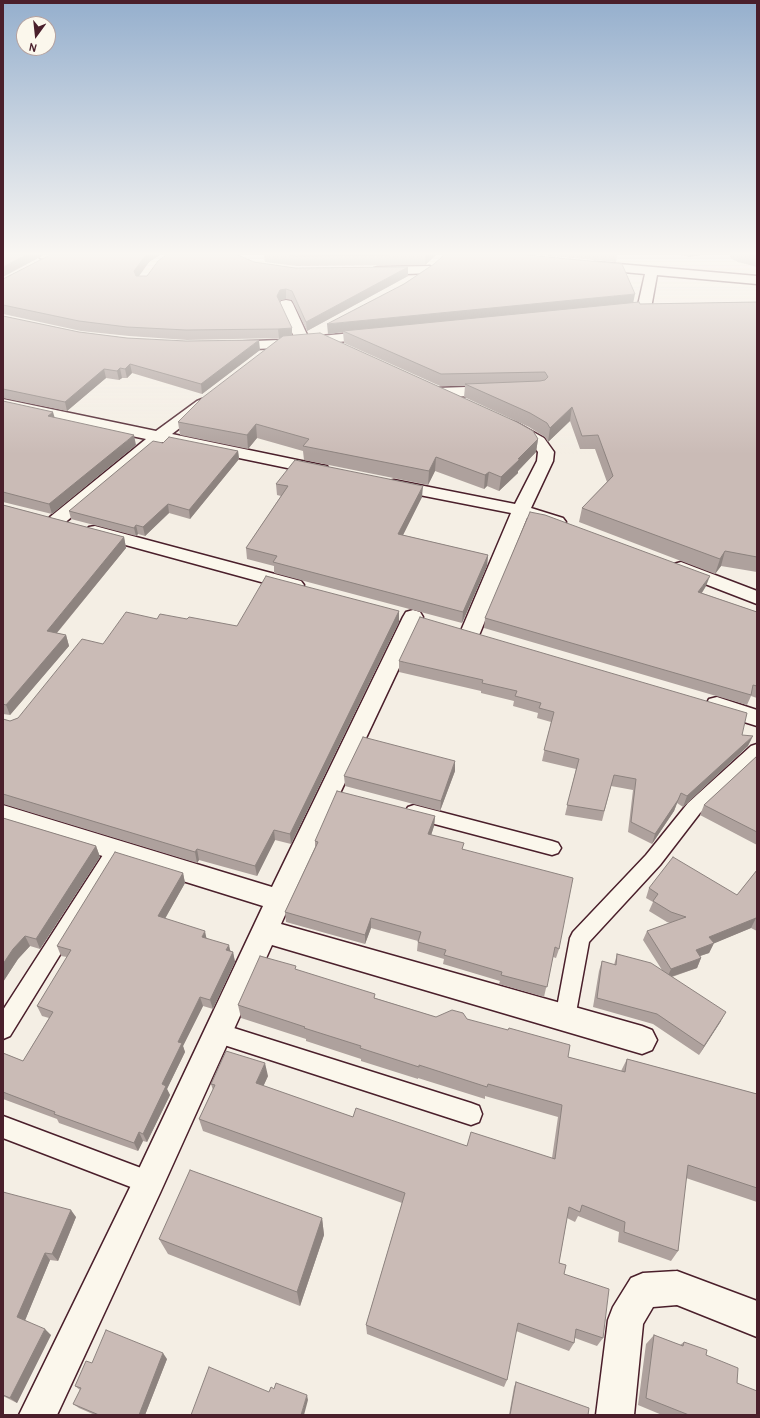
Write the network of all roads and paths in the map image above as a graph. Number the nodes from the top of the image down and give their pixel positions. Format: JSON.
{"nodes":[{"id":1,"x":292,"y":321,"type":"edge"},
{"id":2,"x":325,"y":333,"type":"junction"},
{"id":3,"x":386,"y":334,"type":"edge"},
{"id":4,"x":299,"y":341,"type":"junction"},
{"id":5,"x":279,"y":344,"type":"junction"},
{"id":6,"x":218,"y":346,"type":"edge"},
{"id":7,"x":351,"y":354,"type":"edge"},
{"id":8,"x":259,"y":360,"type":"edge"},
{"id":9,"x":507,"y":390,"type":"edge"},
{"id":10,"x":215,"y":394,"type":"edge"},
{"id":11,"x":3,"y":404,"type":"edge"},
{"id":12,"x":472,"y":409,"type":"edge"},
{"id":13,"x":494,"y":418,"type":"edge"},
{"id":14,"x":158,"y":437,"type":"junction"},
{"id":15,"x":340,"y":474,"type":"edge"},
{"id":16,"x":379,"y":482,"type":"edge"},
{"id":17,"x":521,"y":510,"type":"junction"},
{"id":18,"x":570,"y":527,"type":"edge"},
{"id":19,"x":667,"y":563,"type":"edge"},
{"id":20,"x":314,"y":591,"type":"edge"},
{"id":21,"x":757,"y":598,"type":"edge"},
{"id":22,"x":701,"y":700,"type":"edge"},
{"id":23,"x":757,"y":718,"type":"edge"},
{"id":24,"x":757,"y":750,"type":"edge"},
{"id":25,"x":398,"y":808,"type":"edge"},
{"id":26,"x":3,"y":815,"type":"edge"},
{"id":27,"x":552,"y":848,"type":"dead end"},
{"id":28,"x":116,"y":850,"type":"junction"},
{"id":29,"x":279,"y":900,"type":"junction"},
{"id":30,"x":265,"y":931,"type":"junction"},
{"id":31,"x":565,"y":1018,"type":"junction"},
{"id":32,"x":3,"y":1029,"type":"edge"},
{"id":33,"x":218,"y":1033,"type":"junction"},
{"id":34,"x":642,"y":1040,"type":"dead end"},
{"id":35,"x":471,"y":1114,"type":"dead end"},
{"id":36,"x":3,"y":1127,"type":"edge"},
{"id":37,"x":149,"y":1182,"type":"junction"},
{"id":38,"x":757,"y":1319,"type":"edge"},
{"id":39,"x":38,"y":1415,"type":"edge"},
{"id":40,"x":615,"y":1415,"type":"edge"}],
"edges":[{"from":1,"to":4,"type":"street"},
{"from":2,"to":3,"type":"street"},
{"from":2,"to":4,"type":"street"},
{"from":2,"to":7,"type":"street"},
{"from":4,"to":5,"type":"street"},
{"from":5,"to":6,"type":"street"},
{"from":5,"to":8,"type":"street"},
{"from":9,"to":12,"type":"street"},
{"from":10,"to":14,"type":"street"},
{"from":11,"to":14,"type":"street"},
{"from":13,"to":17,"type":"street"},
{"from":14,"to":15,"type":"street"},
{"from":14,"to":20,"type":"street"},
{"from":16,"to":17,"type":"street"},
{"from":17,"to":18,"type":"street"},
{"from":17,"to":29,"type":"street"},
{"from":19,"to":21,"type":"street"},
{"from":22,"to":23,"type":"street"},
{"from":24,"to":31,"type":"lane"},
{"from":25,"to":27,"type":"lane"},
{"from":26,"to":28,"type":"street"},
{"from":28,"to":29,"type":"street"},
{"from":28,"to":32,"type":"lane"},
{"from":29,"to":30,"type":"street"},
{"from":30,"to":31,"type":"street"},
{"from":30,"to":33,"type":"street"},
{"from":31,"to":34,"type":"street"},
{"from":33,"to":35,"type":"lane"},
{"from":33,"to":37,"type":"street"},
{"from":36,"to":37,"type":"lane"},
{"from":37,"to":39,"type":"street"},
{"from":38,"to":40,"type":"street"}]}
